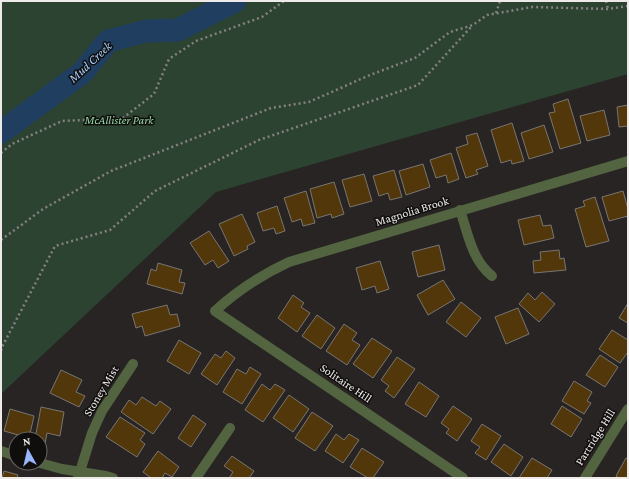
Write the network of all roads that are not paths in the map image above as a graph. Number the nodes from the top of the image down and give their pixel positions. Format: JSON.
{"nodes":[{"id":1,"x":628,"y":161,"type":"edge"},
{"id":2,"x":460,"y":210,"type":"junction"},
{"id":3,"x":492,"y":276,"type":"dead end"},
{"id":4,"x":215,"y":310,"type":"joint"},
{"id":5,"x":133,"y":364,"type":"dead end"},
{"id":6,"x":628,"y":410,"type":"edge"},
{"id":7,"x":230,"y":428,"type":"dead end"},
{"id":8,"x":48,"y":465,"type":"edge"},
{"id":9,"x":79,"y":475,"type":"edge"},
{"id":10,"x":113,"y":478,"type":"edge"},
{"id":11,"x":196,"y":478,"type":"edge"},
{"id":12,"x":463,"y":478,"type":"edge"},
{"id":13,"x":584,"y":478,"type":"edge"}],
"edges":[{"from":1,"to":2,"type":"street","name":"Magnolia Brook"},
{"from":2,"to":3,"type":"street"},
{"from":2,"to":4,"type":"street","name":"Magnolia Brook"},
{"from":4,"to":12,"type":"street","name":"Solitaire Hill"},
{"from":5,"to":9,"type":"street","name":"Stoney Mist"},
{"from":6,"to":13,"type":"street","name":"Partridge Hill"},
{"from":7,"to":11,"type":"street"},
{"from":8,"to":9,"type":"street"},
{"from":9,"to":10,"type":"street"}]}
